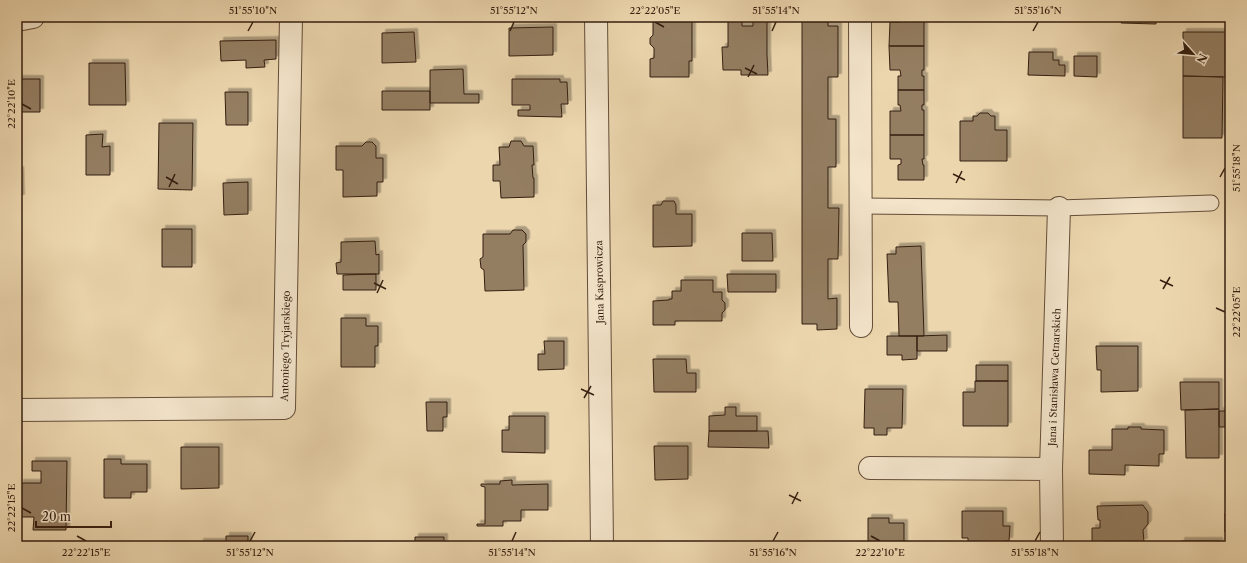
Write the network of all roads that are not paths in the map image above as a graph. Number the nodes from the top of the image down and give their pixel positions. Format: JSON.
{"nodes":[{"id":1,"x":33,"y":17,"type":"edge"},
{"id":2,"x":291,"y":17,"type":"edge"},
{"id":3,"x":596,"y":17,"type":"edge"},
{"id":4,"x":860,"y":17,"type":"edge"},
{"id":5,"x":17,"y":20,"type":"edge"},
{"id":6,"x":1212,"y":203,"type":"dead end"},
{"id":7,"x":861,"y":206,"type":"junction"},
{"id":8,"x":1058,"y":208,"type":"junction"},
{"id":9,"x":862,"y":326,"type":"dead end"},
{"id":10,"x":17,"y":410,"type":"edge"},
{"id":11,"x":870,"y":468,"type":"dead end"},
{"id":12,"x":1051,"y":469,"type":"junction"},
{"id":13,"x":602,"y":546,"type":"edge"},
{"id":14,"x":1052,"y":546,"type":"edge"}],
"edges":[{"from":1,"to":5,"type":"street"},
{"from":2,"to":10,"type":"street","name":"Antoniego Tryjarskiego"},
{"from":3,"to":13,"type":"street","name":"Jana Kasprowicza"},
{"from":4,"to":7,"type":"street"},
{"from":6,"to":8,"type":"lane"},
{"from":7,"to":8,"type":"lane"},
{"from":7,"to":9,"type":"street"},
{"from":8,"to":12,"type":"street","name":"Jana i Stanisława Cetnarskich"},
{"from":11,"to":12,"type":"street"},
{"from":12,"to":14,"type":"street","name":"Jana i Stanisława Cetnarskich"}]}
